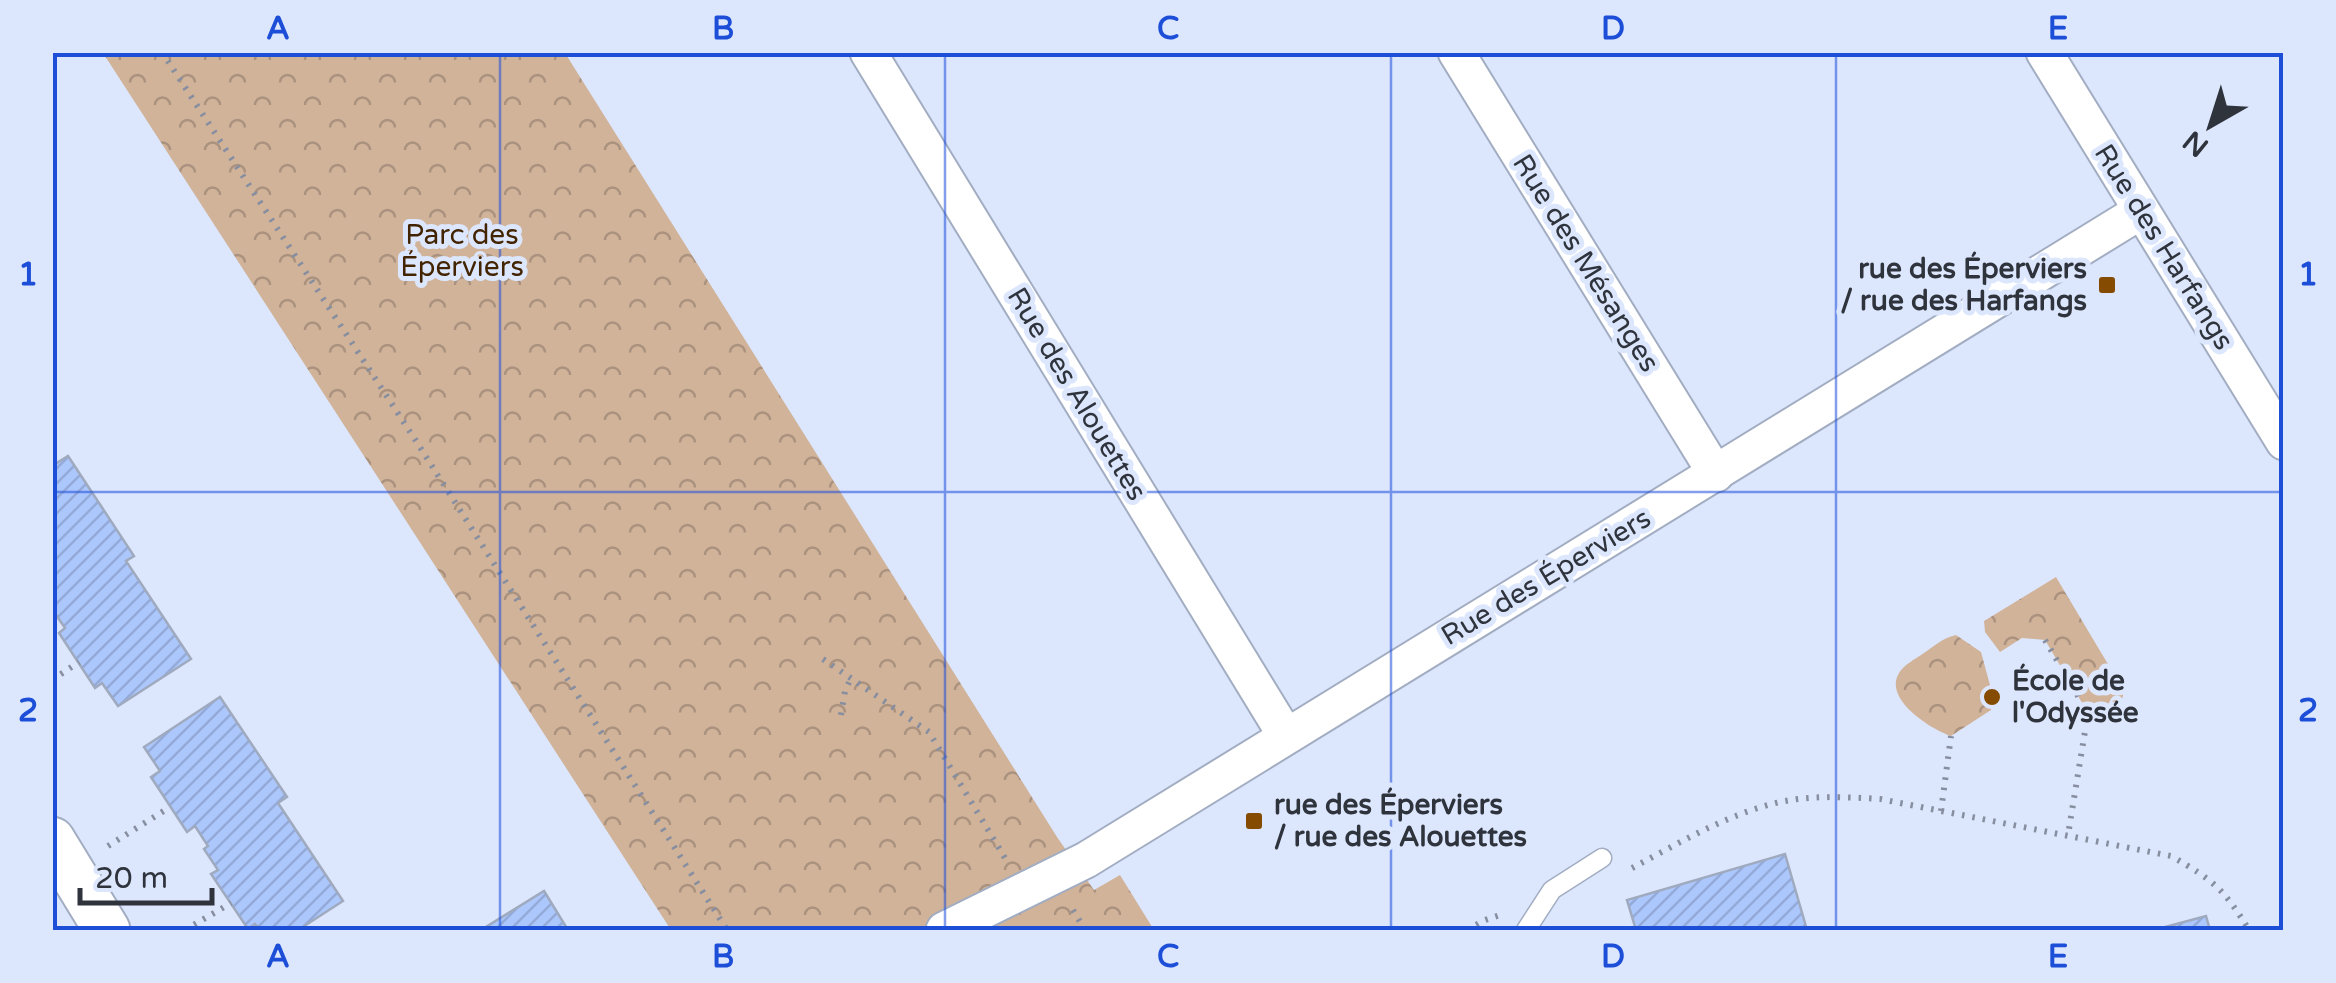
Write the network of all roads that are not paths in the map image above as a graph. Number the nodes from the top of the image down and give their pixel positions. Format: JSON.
{"nodes":[{"id":1,"x":868,"y":52,"type":"edge"},
{"id":2,"x":1456,"y":52,"type":"edge"},
{"id":3,"x":2044,"y":52,"type":"edge"},
{"id":4,"x":2140,"y":212,"type":"junction"},
{"id":5,"x":2284,"y":442,"type":"edge"},
{"id":6,"x":1716,"y":474,"type":"junction"},
{"id":7,"x":1286,"y":736,"type":"junction"},
{"id":8,"x":52,"y":840,"type":"edge"},
{"id":9,"x":1602,"y":858,"type":"dead end"},
{"id":10,"x":107,"y":930,"type":"edge"},
{"id":11,"x":944,"y":930,"type":"edge"},
{"id":12,"x":1526,"y":930,"type":"edge"}],
"edges":[{"from":1,"to":7,"type":"street","name":"Rue des Alouettes"},
{"from":2,"to":6,"type":"street","name":"Rue des Mésanges"},
{"from":3,"to":4,"type":"street","name":"Rue des Harfangs"},
{"from":4,"to":5,"type":"street","name":"Rue des Harfangs"},
{"from":4,"to":6,"type":"street","name":"Rue des Éperviers"},
{"from":6,"to":7,"type":"street","name":"Rue des Éperviers"},
{"from":7,"to":11,"type":"street","name":"Rue des Éperviers"},
{"from":8,"to":10,"type":"street"},
{"from":9,"to":12,"type":"lane"}]}
